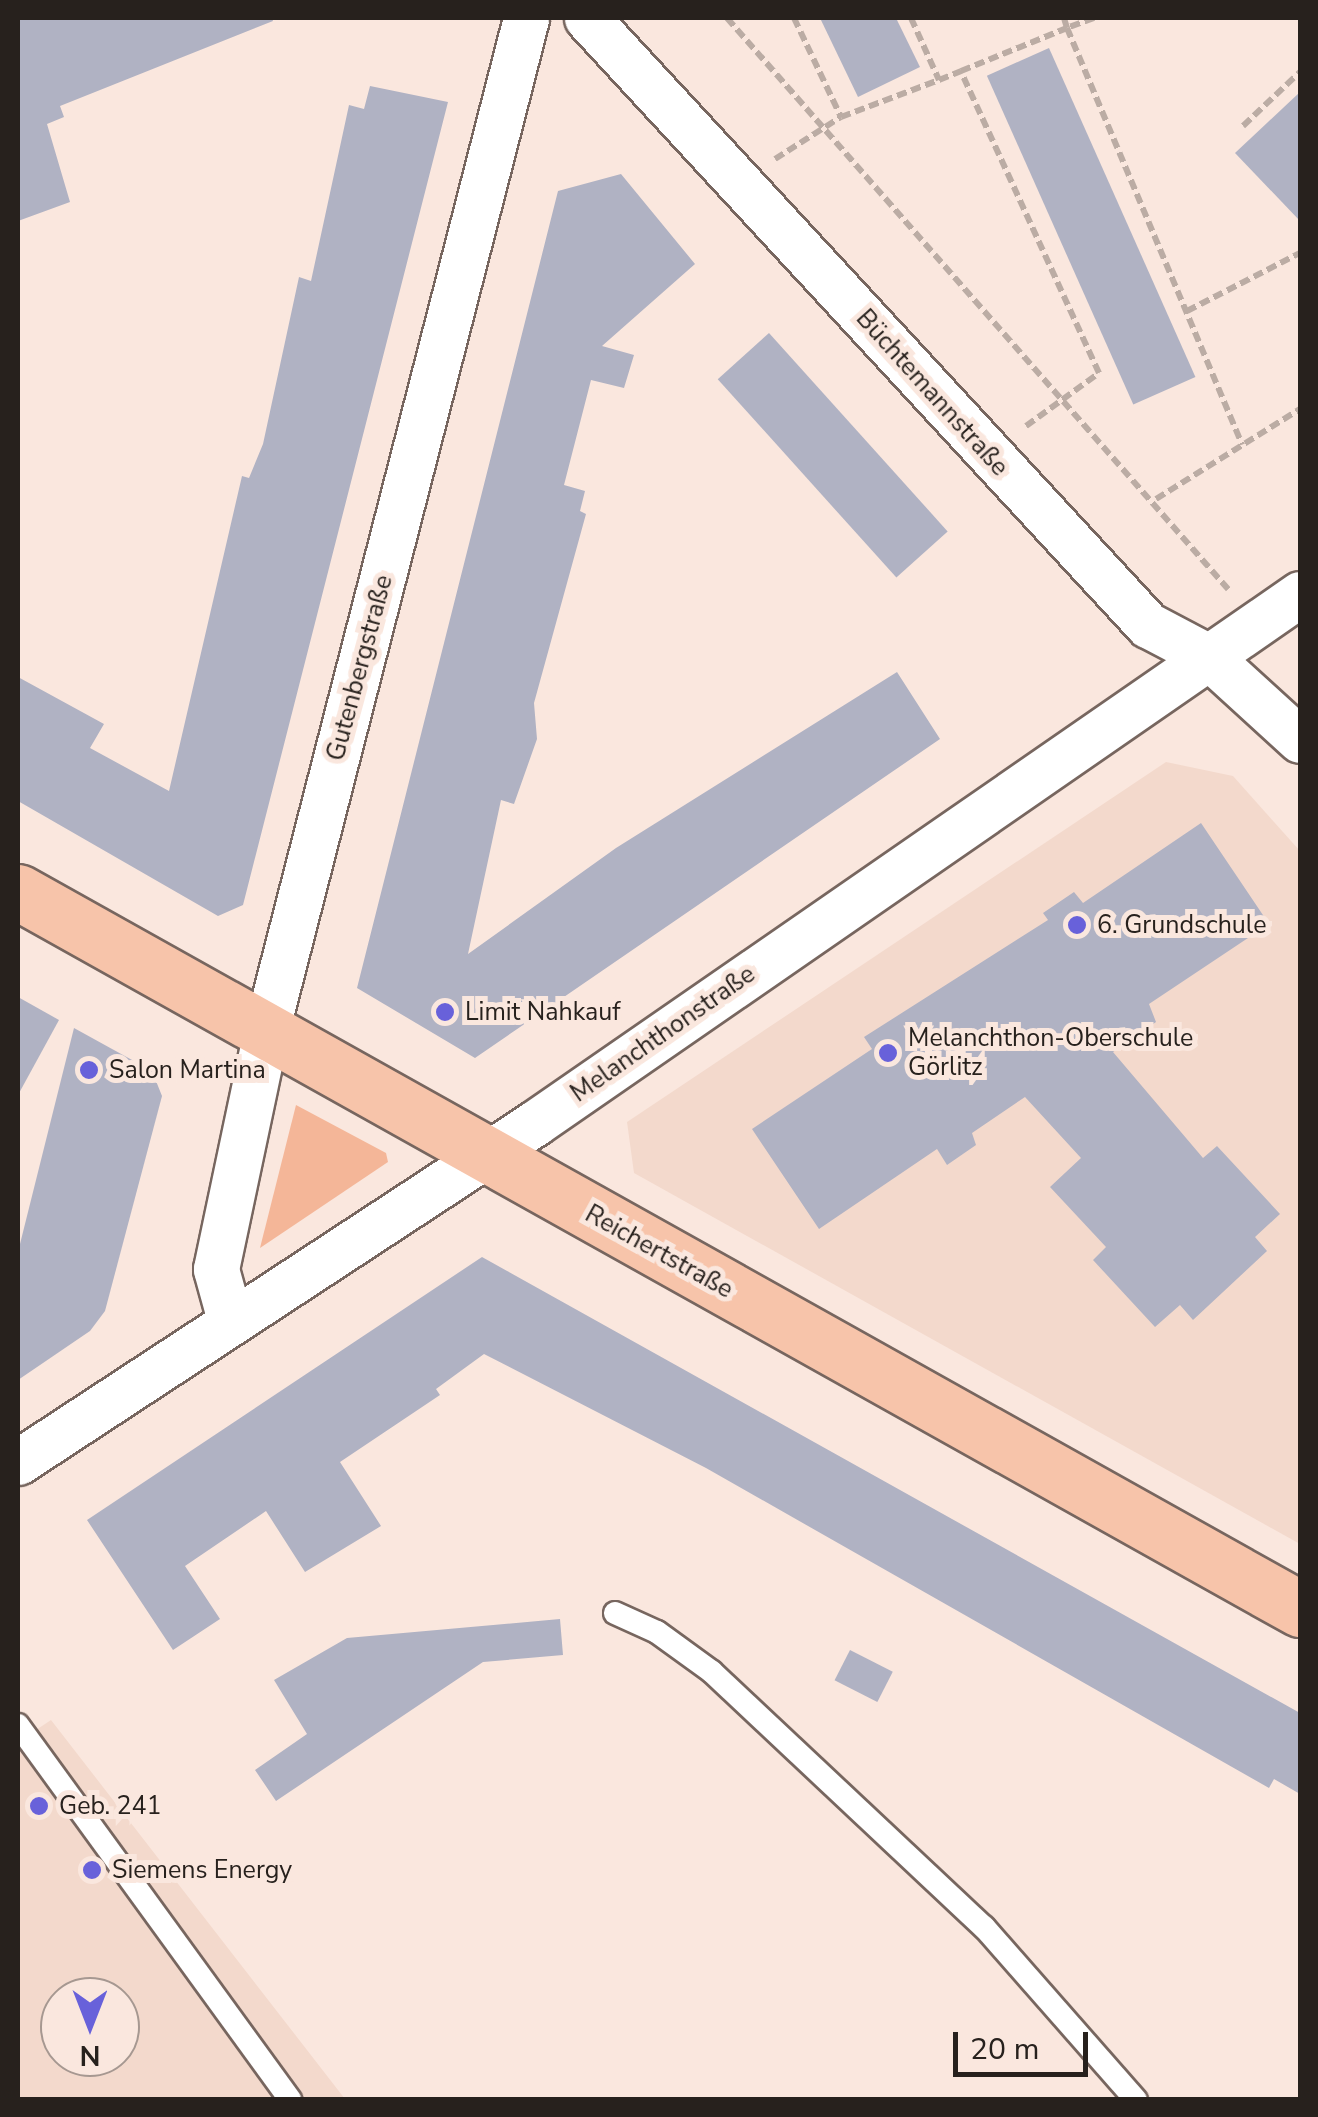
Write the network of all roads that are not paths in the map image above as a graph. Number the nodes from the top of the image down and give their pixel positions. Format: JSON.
{"nodes":[{"id":1,"x":526,"y":18,"type":"edge"},
{"id":2,"x":587,"y":18,"type":"edge"},
{"id":3,"x":1300,"y":594,"type":"edge"},
{"id":4,"x":1208,"y":657,"type":"junction"},
{"id":5,"x":1300,"y":740,"type":"edge"},
{"id":6,"x":18,"y":892,"type":"edge"},
{"id":7,"x":266,"y":1031,"type":"junction"},
{"id":8,"x":484,"y":1155,"type":"junction"},
{"id":9,"x":230,"y":1320,"type":"junction"},
{"id":10,"x":18,"y":1462,"type":"edge"},
{"id":11,"x":1300,"y":1610,"type":"edge"},
{"id":12,"x":614,"y":1613,"type":"dead end"},
{"id":13,"x":18,"y":1725,"type":"edge"},
{"id":14,"x":290,"y":2100,"type":"edge"},
{"id":15,"x":1136,"y":2100,"type":"edge"}],
"edges":[{"from":1,"to":7,"type":"street","name":"Gutenbergstraße"},
{"from":2,"to":4,"type":"street","name":"Büchtemannstraße"},
{"from":3,"to":4,"type":"street","name":"Melanchthonstraße"},
{"from":4,"to":5,"type":"street","name":"Büchtemannstraße"},
{"from":4,"to":8,"type":"street","name":"Melanchthonstraße"},
{"from":6,"to":7,"type":"main road","name":"Reichertstraße"},
{"from":7,"to":8,"type":"main road","name":"Reichertstraße"},
{"from":7,"to":9,"type":"street","name":"Gutenbergstraße"},
{"from":8,"to":9,"type":"street","name":"Melanchthonstraße"},
{"from":8,"to":11,"type":"main road","name":"Reichertstraße"},
{"from":9,"to":10,"type":"street","name":"Melanchthonstraße"},
{"from":12,"to":15,"type":"lane"},
{"from":13,"to":14,"type":"lane"}]}
